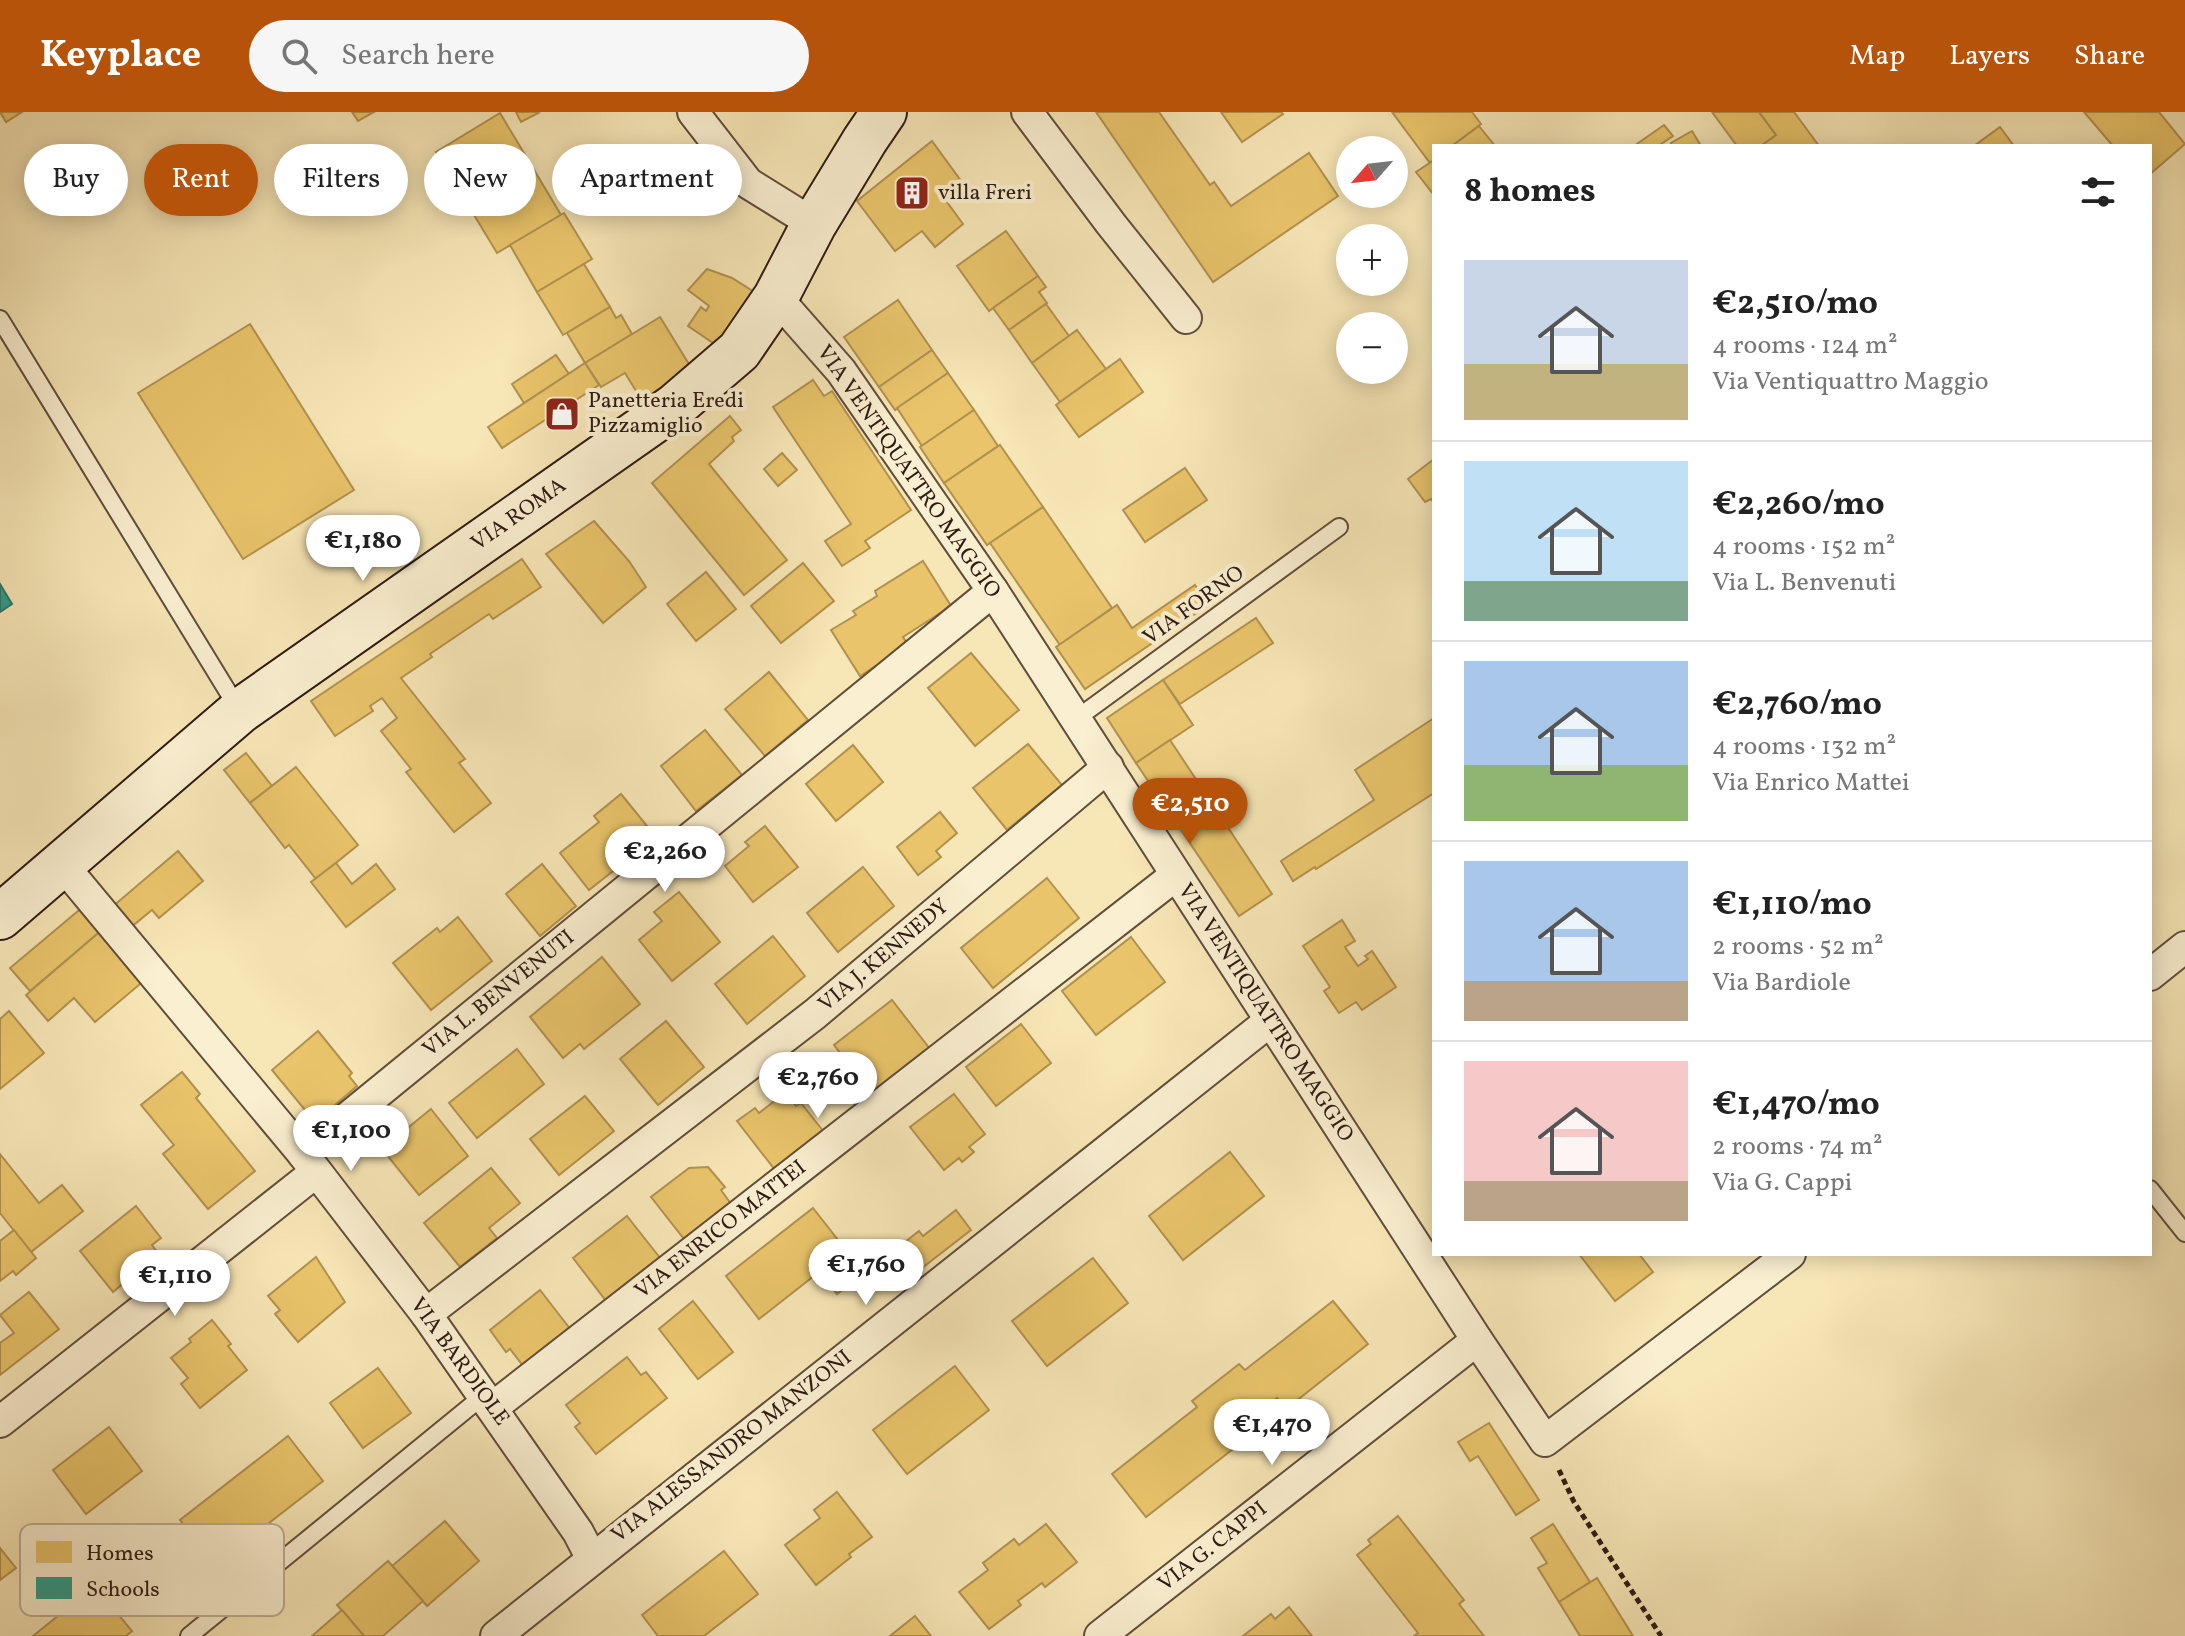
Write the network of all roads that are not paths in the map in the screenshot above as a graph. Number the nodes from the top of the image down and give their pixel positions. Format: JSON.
{"nodes":[{"id":1,"x":693,"y":112,"type":"edge"},
{"id":2,"x":884,"y":112,"type":"edge"},
{"id":3,"x":1027,"y":112,"type":"edge"},
{"id":4,"x":814,"y":224,"type":"junction"},
{"id":5,"x":776,"y":297,"type":"junction"},
{"id":6,"x":1186,"y":318,"type":"dead end"},
{"id":7,"x":0,"y":319,"type":"edge"},
{"id":8,"x":1339,"y":527,"type":"dead end"},
{"id":9,"x":993,"y":591,"type":"junction"},
{"id":10,"x":240,"y":711,"type":"junction"},
{"id":11,"x":1076,"y":719,"type":"junction"},
{"id":12,"x":1108,"y":767,"type":"junction"},
{"id":13,"x":61,"y":863,"type":"junction"},
{"id":14,"x":1176,"y":875,"type":"junction"},
{"id":15,"x":0,"y":917,"type":"edge"},
{"id":16,"x":2185,"y":947,"type":"edge"},
{"id":17,"x":2152,"y":973,"type":"edge"},
{"id":18,"x":1270,"y":1021,"type":"junction"},
{"id":19,"x":309,"y":1163,"type":"junction"},
{"id":20,"x":2152,"y":1192,"type":"edge"},
{"id":21,"x":2185,"y":1233,"type":"edge"},
{"id":22,"x":1787,"y":1256,"type":"edge"},
{"id":23,"x":426,"y":1314,"type":"junction"},
{"id":24,"x":1477,"y":1340,"type":"junction"},
{"id":25,"x":488,"y":1402,"type":"junction"},
{"id":26,"x":0,"y":1422,"type":"edge"},
{"id":27,"x":592,"y":1559,"type":"junction"},
{"id":28,"x":284,"y":1562,"type":"edge"},
{"id":29,"x":215,"y":1616,"type":"edge"},
{"id":30,"x":531,"y":1625,"type":"edge"},
{"id":31,"x":189,"y":1636,"type":"edge"},
{"id":32,"x":496,"y":1636,"type":"edge"},
{"id":33,"x":1100,"y":1636,"type":"edge"}],
"edges":[{"from":1,"to":4,"type":"street"},
{"from":2,"to":4,"type":"main road"},
{"from":3,"to":6,"type":"street"},
{"from":4,"to":5,"type":"main road","name":"VIA ROMA"},
{"from":5,"to":9,"type":"street","name":"VIA VENTIQUATTRO MAGGIO"},
{"from":5,"to":10,"type":"main road","name":"VIA ROMA"},
{"from":7,"to":10,"type":"lane"},
{"from":8,"to":11,"type":"lane","name":"VIA FORNO"},
{"from":9,"to":11,"type":"street","name":"VIA VENTIQUATTRO MAGGIO"},
{"from":9,"to":19,"type":"street","name":"VIA L. BENVENUTI"},
{"from":10,"to":13,"type":"main road","name":"VIA ROMA"},
{"from":11,"to":12,"type":"street","name":"VIA VENTIQUATTRO MAGGIO"},
{"from":12,"to":14,"type":"street","name":"VIA VENTIQUATTRO MAGGIO"},
{"from":12,"to":23,"type":"street","name":"VIA J. KENNEDY"},
{"from":13,"to":15,"type":"main road","name":"VIA ROMA"},
{"from":13,"to":19,"type":"street","name":"VIA BARDIOLE"},
{"from":14,"to":18,"type":"street","name":"VIA VENTIQUATTRO MAGGIO"},
{"from":14,"to":25,"type":"street","name":"VIA ENRICO MATTEI"},
{"from":16,"to":17,"type":"street"},
{"from":18,"to":24,"type":"street","name":"VIA VENTIQUATTRO MAGGIO"},
{"from":18,"to":27,"type":"street","name":"VIA ALESSANDRO MANZONI"},
{"from":19,"to":23,"type":"street","name":"VIA BARDIOLE"},
{"from":19,"to":26,"type":"street"},
{"from":20,"to":21,"type":"lane"},
{"from":22,"to":24,"type":"street","name":"VIA VENTIQUATTRO MAGGIO"},
{"from":23,"to":25,"type":"street","name":"VIA BARDIOLE"},
{"from":24,"to":33,"type":"street","name":"VIA G. CAPPI"},
{"from":25,"to":27,"type":"street","name":"VIA BARDIOLE"},
{"from":25,"to":28,"type":"lane"},
{"from":27,"to":30,"type":"street","name":"VIA ALESSANDRO MANZONI"},
{"from":29,"to":31,"type":"lane"},
{"from":30,"to":32,"type":"street","name":"VIA ALESSANDRO MANZONI"}]}
